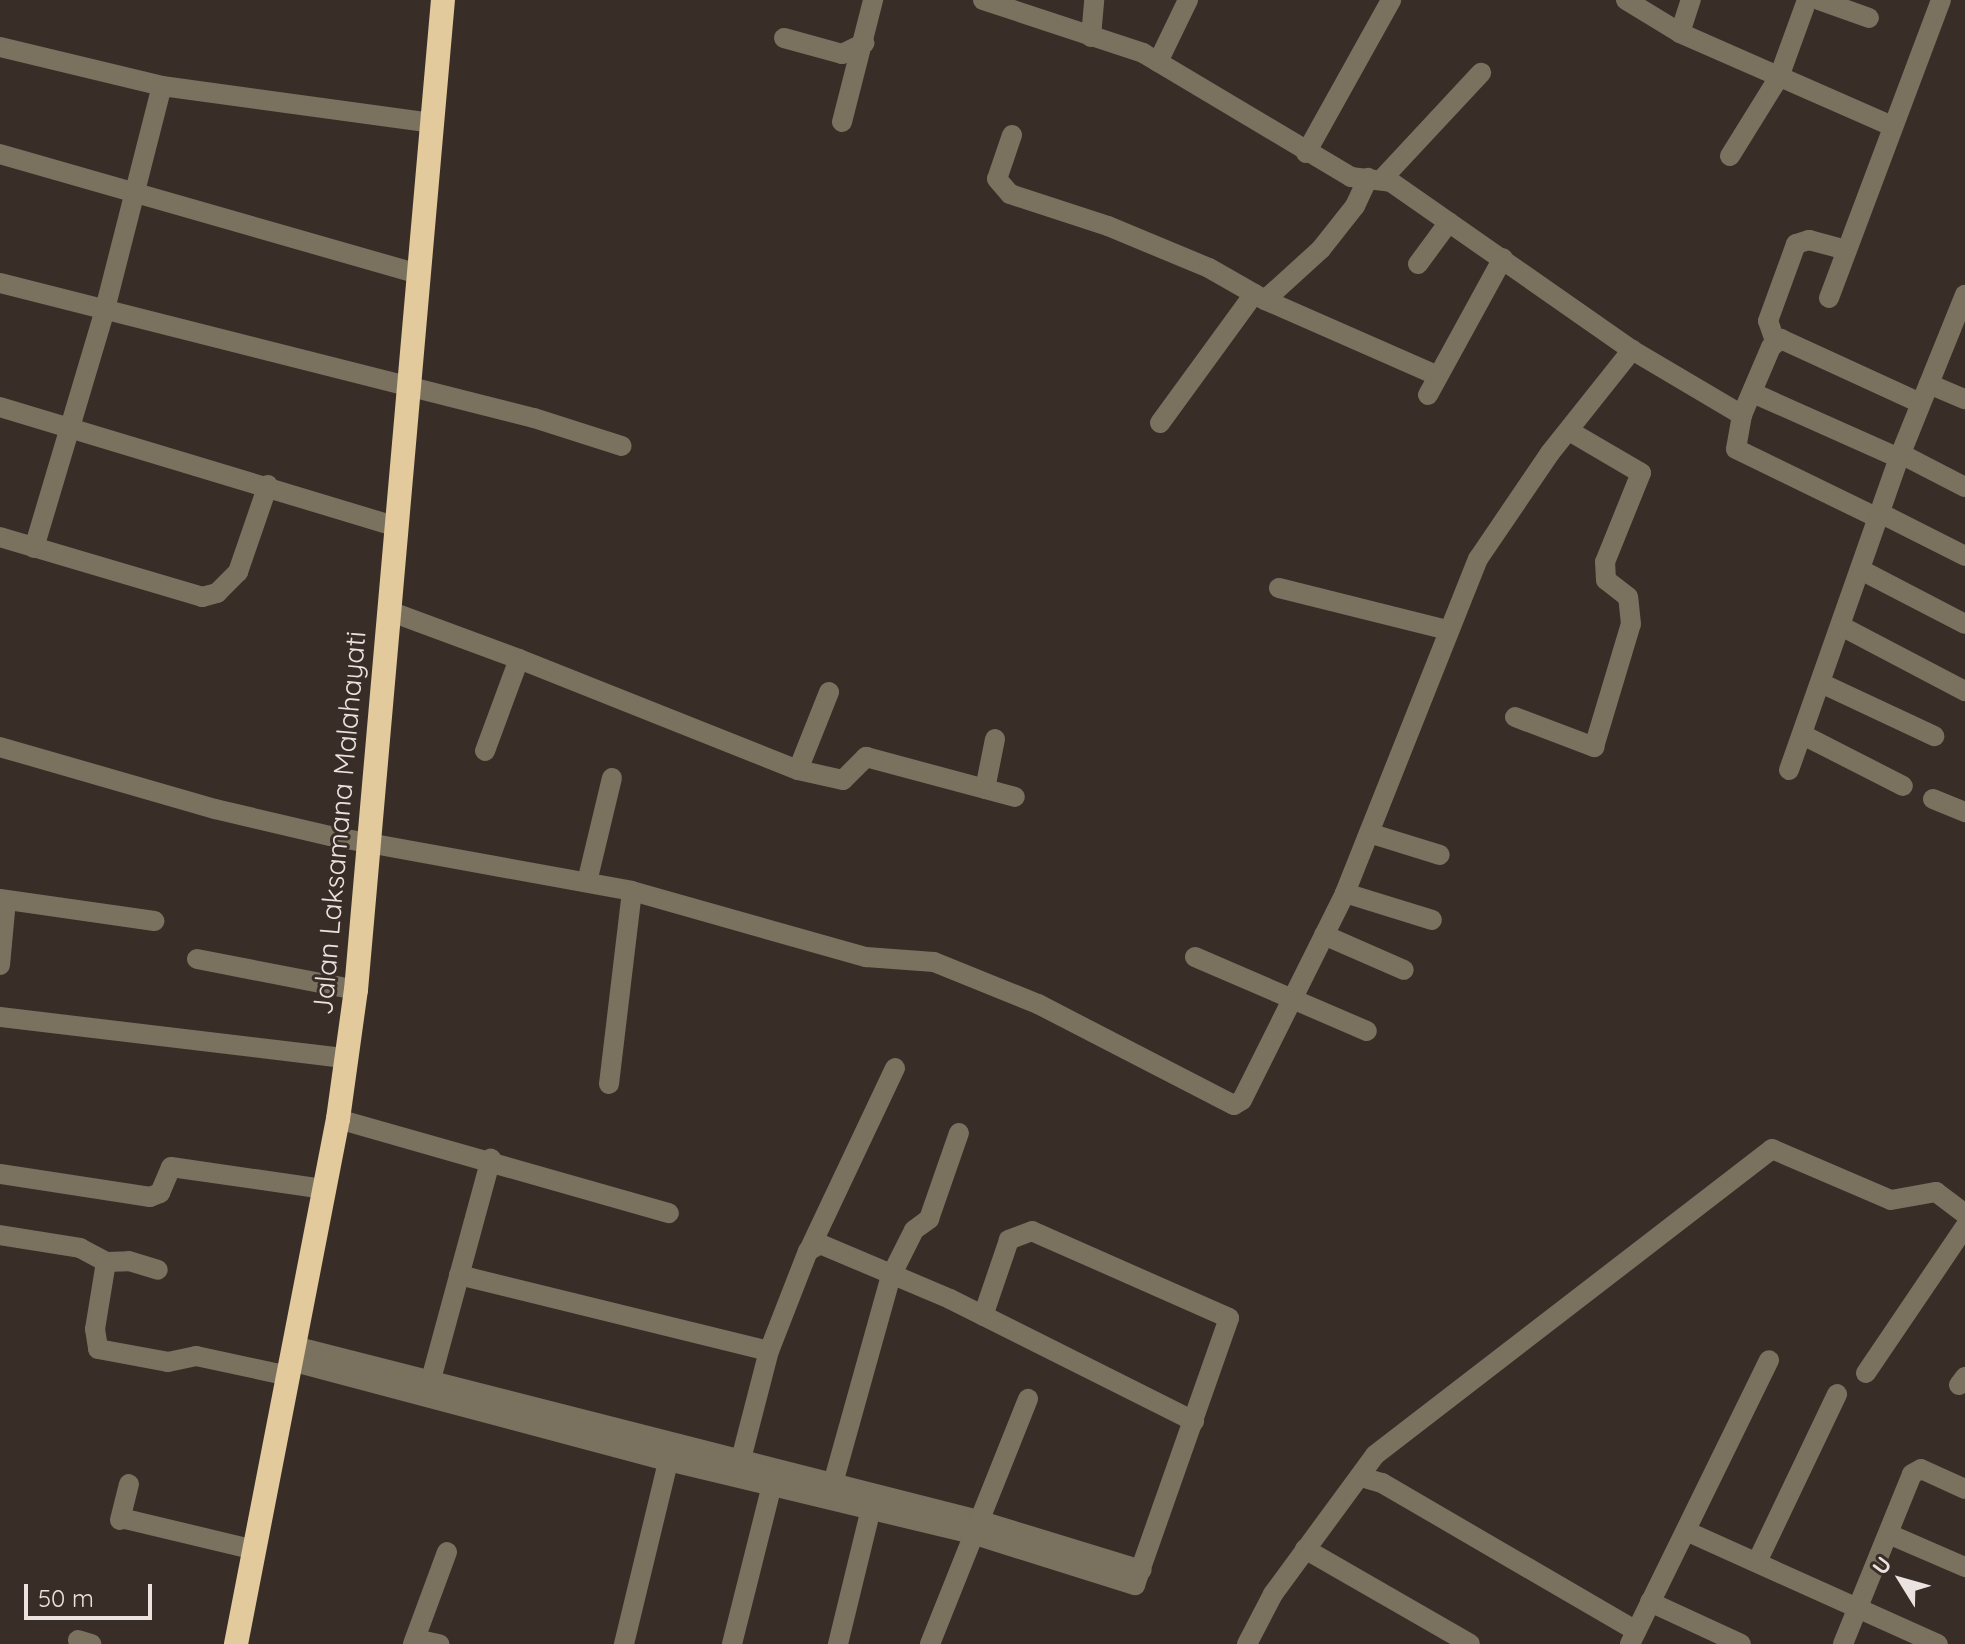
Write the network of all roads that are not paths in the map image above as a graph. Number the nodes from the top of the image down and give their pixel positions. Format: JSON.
{"nodes":[{"id":1,"x":443,"y":0,"type":"edge"},
{"id":2,"x":873,"y":0,"type":"edge"},
{"id":3,"x":983,"y":0,"type":"edge"},
{"id":4,"x":1094,"y":0,"type":"edge"},
{"id":5,"x":1188,"y":0,"type":"edge"},
{"id":6,"x":1391,"y":0,"type":"edge"},
{"id":7,"x":1626,"y":0,"type":"edge"},
{"id":8,"x":1691,"y":0,"type":"edge"},
{"id":9,"x":1807,"y":0,"type":"edge"},
{"id":10,"x":1819,"y":0,"type":"edge"},
{"id":11,"x":1941,"y":0,"type":"edge"},
{"id":12,"x":1869,"y":18,"type":"dead end"},
{"id":13,"x":1680,"y":33,"type":"junction"},
{"id":14,"x":1091,"y":37,"type":"junction"},
{"id":15,"x":784,"y":38,"type":"dead end"},
{"id":16,"x":865,"y":43,"type":"junction"},
{"id":17,"x":0,"y":47,"type":"edge"},
{"id":18,"x":1158,"y":62,"type":"junction"},
{"id":19,"x":1481,"y":73,"type":"dead end"},
{"id":20,"x":1779,"y":77,"type":"junction"},
{"id":21,"x":162,"y":86,"type":"junction"},
{"id":22,"x":842,"y":122,"type":"dead end"},
{"id":23,"x":433,"y":123,"type":"junction"},
{"id":24,"x":1892,"y":126,"type":"junction"},
{"id":25,"x":1012,"y":135,"type":"dead end"},
{"id":26,"x":1306,"y":153,"type":"junction"},
{"id":27,"x":0,"y":154,"type":"edge"},
{"id":28,"x":1730,"y":156,"type":"dead end"},
{"id":29,"x":1376,"y":178,"type":"junction"},
{"id":30,"x":135,"y":193,"type":"junction"},
{"id":31,"x":1449,"y":222,"type":"junction"},
{"id":32,"x":1847,"y":250,"type":"junction"},
{"id":33,"x":1503,"y":258,"type":"junction"},
{"id":34,"x":1418,"y":264,"type":"dead end"},
{"id":35,"x":419,"y":274,"type":"junction"},
{"id":36,"x":0,"y":283,"type":"edge"},
{"id":37,"x":1965,"y":295,"type":"edge"},
{"id":38,"x":1259,"y":297,"type":"junction"},
{"id":39,"x":1829,"y":298,"type":"dead end"},
{"id":40,"x":104,"y":313,"type":"junction"},
{"id":41,"x":1775,"y":341,"type":"junction"},
{"id":42,"x":1632,"y":350,"type":"junction"},
{"id":43,"x":1436,"y":375,"type":"junction"},
{"id":44,"x":408,"y":386,"type":"junction"},
{"id":45,"x":1753,"y":393,"type":"junction"},
{"id":46,"x":1924,"y":393,"type":"junction"},
{"id":47,"x":1428,"y":395,"type":"dead end"},
{"id":48,"x":1965,"y":399,"type":"edge"},
{"id":49,"x":0,"y":407,"type":"edge"},
{"id":50,"x":1742,"y":415,"type":"junction"},
{"id":51,"x":1160,"y":423,"type":"dead end"},
{"id":52,"x":69,"y":426,"type":"junction"},
{"id":53,"x":1571,"y":432,"type":"junction"},
{"id":54,"x":622,"y":446,"type":"dead end"},
{"id":55,"x":1900,"y":456,"type":"junction"},
{"id":56,"x":268,"y":485,"type":"junction"},
{"id":57,"x":1965,"y":487,"type":"edge"},
{"id":58,"x":1881,"y":516,"type":"junction"},
{"id":59,"x":395,"y":526,"type":"junction"},
{"id":60,"x":0,"y":537,"type":"edge"},
{"id":61,"x":34,"y":548,"type":"junction"},
{"id":62,"x":1965,"y":556,"type":"edge"},
{"id":63,"x":1861,"y":570,"type":"junction"},
{"id":64,"x":1279,"y":588,"type":"dead end"},
{"id":65,"x":389,"y":611,"type":"junction"},
{"id":66,"x":1965,"y":624,"type":"edge"},
{"id":67,"x":1841,"y":626,"type":"junction"},
{"id":68,"x":1448,"y":630,"type":"junction"},
{"id":69,"x":519,"y":659,"type":"junction"},
{"id":70,"x":1823,"y":684,"type":"junction"},
{"id":71,"x":1965,"y":691,"type":"edge"},
{"id":72,"x":829,"y":692,"type":"dead end"},
{"id":73,"x":1515,"y":717,"type":"dead end"},
{"id":74,"x":1803,"y":735,"type":"junction"},
{"id":75,"x":1934,"y":736,"type":"dead end"},
{"id":76,"x":995,"y":739,"type":"dead end"},
{"id":77,"x":0,"y":747,"type":"edge"},
{"id":78,"x":485,"y":751,"type":"dead end"},
{"id":79,"x":798,"y":770,"type":"junction"},
{"id":80,"x":1789,"y":770,"type":"dead end"},
{"id":81,"x":612,"y":778,"type":"dead end"},
{"id":82,"x":1903,"y":786,"type":"dead end"},
{"id":83,"x":985,"y":789,"type":"junction"},
{"id":84,"x":1015,"y":797,"type":"dead end"},
{"id":85,"x":1933,"y":799,"type":"dead end"},
{"id":86,"x":1965,"y":812,"type":"edge"},
{"id":87,"x":1369,"y":833,"type":"junction"},
{"id":88,"x":369,"y":841,"type":"junction"},
{"id":89,"x":1440,"y":855,"type":"dead end"},
{"id":90,"x":587,"y":882,"type":"junction"},
{"id":91,"x":632,"y":891,"type":"junction"},
{"id":92,"x":1345,"y":893,"type":"junction"},
{"id":93,"x":3,"y":900,"type":"edge"},
{"id":94,"x":1432,"y":920,"type":"dead end"},
{"id":95,"x":154,"y":921,"type":"dead end"},
{"id":96,"x":1324,"y":935,"type":"junction"},
{"id":97,"x":1195,"y":957,"type":"dead end"},
{"id":98,"x":197,"y":959,"type":"dead end"},
{"id":99,"x":0,"y":965,"type":"edge"},
{"id":100,"x":1404,"y":970,"type":"dead end"},
{"id":101,"x":356,"y":990,"type":"junction"},
{"id":102,"x":1292,"y":999,"type":"junction"},
{"id":103,"x":0,"y":1017,"type":"edge"},
{"id":104,"x":1367,"y":1031,"type":"dead end"},
{"id":105,"x":346,"y":1058,"type":"junction"},
{"id":106,"x":895,"y":1068,"type":"dead end"},
{"id":107,"x":609,"y":1084,"type":"dead end"},
{"id":108,"x":338,"y":1119,"type":"junction"},
{"id":109,"x":959,"y":1133,"type":"dead end"},
{"id":110,"x":491,"y":1159,"type":"junction"},
{"id":111,"x":0,"y":1174,"type":"edge"},
{"id":112,"x":324,"y":1189,"type":"junction"},
{"id":113,"x":669,"y":1213,"type":"dead end"},
{"id":114,"x":1964,"y":1215,"type":"edge"},
{"id":115,"x":0,"y":1235,"type":"edge"},
{"id":116,"x":810,"y":1248,"type":"junction"},
{"id":117,"x":106,"y":1262,"type":"junction"},
{"id":118,"x":158,"y":1270,"type":"dead end"},
{"id":119,"x":459,"y":1275,"type":"junction"},
{"id":120,"x":891,"y":1276,"type":"junction"},
{"id":121,"x":983,"y":1316,"type":"junction"},
{"id":122,"x":769,"y":1351,"type":"junction"},
{"id":123,"x":1769,"y":1360,"type":"dead end"},
{"id":124,"x":291,"y":1361,"type":"junction"},
{"id":125,"x":1866,"y":1373,"type":"dead end"},
{"id":126,"x":428,"y":1389,"type":"junction"},
{"id":127,"x":1837,"y":1394,"type":"dead end"},
{"id":128,"x":1028,"y":1399,"type":"dead end"},
{"id":129,"x":1194,"y":1421,"type":"junction"},
{"id":130,"x":670,"y":1452,"type":"junction"},
{"id":131,"x":741,"y":1459,"type":"junction"},
{"id":132,"x":774,"y":1477,"type":"junction"},
{"id":133,"x":1361,"y":1477,"type":"junction"},
{"id":134,"x":129,"y":1484,"type":"dead end"},
{"id":135,"x":1965,"y":1489,"type":"edge"},
{"id":136,"x":831,"y":1491,"type":"junction"},
{"id":137,"x":873,"y":1501,"type":"junction"},
{"id":138,"x":975,"y":1527,"type":"junction"},
{"id":139,"x":1686,"y":1531,"type":"junction"},
{"id":140,"x":1891,"y":1535,"type":"junction"},
{"id":141,"x":1305,"y":1549,"type":"junction"},
{"id":142,"x":255,"y":1550,"type":"junction"},
{"id":143,"x":447,"y":1552,"type":"dead end"},
{"id":144,"x":1757,"y":1562,"type":"junction"},
{"id":145,"x":1965,"y":1567,"type":"edge"},
{"id":146,"x":1650,"y":1602,"type":"junction"},
{"id":147,"x":1859,"y":1610,"type":"junction"},
{"id":148,"x":1633,"y":1638,"type":"edge"},
{"id":149,"x":414,"y":1641,"type":"edge"},
{"id":150,"x":237,"y":1644,"type":"edge"},
{"id":151,"x":439,"y":1644,"type":"edge"},
{"id":152,"x":624,"y":1644,"type":"edge"},
{"id":153,"x":732,"y":1644,"type":"edge"},
{"id":154,"x":838,"y":1644,"type":"edge"},
{"id":155,"x":930,"y":1644,"type":"edge"},
{"id":156,"x":1247,"y":1644,"type":"edge"},
{"id":157,"x":1470,"y":1644,"type":"edge"},
{"id":158,"x":1741,"y":1644,"type":"edge"},
{"id":159,"x":1843,"y":1644,"type":"edge"},
{"id":160,"x":1938,"y":1644,"type":"edge"}],
"edges":[{"from":1,"to":23,"type":"highway","name":"Jalan Laksamana Malahayati"},
{"from":2,"to":16,"type":"street"},
{"from":3,"to":14,"type":"street"},
{"from":4,"to":14,"type":"street"},
{"from":5,"to":18,"type":"street"},
{"from":6,"to":26,"type":"street"},
{"from":7,"to":13,"type":"street"},
{"from":8,"to":13,"type":"street"},
{"from":9,"to":20,"type":"street"},
{"from":10,"to":12,"type":"street"},
{"from":11,"to":24,"type":"street"},
{"from":13,"to":20,"type":"street"},
{"from":14,"to":18,"type":"street"},
{"from":15,"to":16,"type":"street"},
{"from":16,"to":22,"type":"street"},
{"from":17,"to":21,"type":"street"},
{"from":18,"to":26,"type":"street"},
{"from":19,"to":29,"type":"street"},
{"from":20,"to":24,"type":"street"},
{"from":20,"to":28,"type":"street"},
{"from":21,"to":23,"type":"street"},
{"from":21,"to":30,"type":"street"},
{"from":23,"to":35,"type":"highway","name":"Jalan Laksamana Malahayati"},
{"from":24,"to":32,"type":"street"},
{"from":25,"to":38,"type":"street"},
{"from":26,"to":29,"type":"street"},
{"from":27,"to":30,"type":"street"},
{"from":29,"to":31,"type":"street"},
{"from":29,"to":38,"type":"street"},
{"from":30,"to":35,"type":"street"},
{"from":30,"to":40,"type":"street"},
{"from":31,"to":33,"type":"street"},
{"from":31,"to":34,"type":"street"},
{"from":32,"to":39,"type":"street"},
{"from":32,"to":41,"type":"street"},
{"from":33,"to":42,"type":"street"},
{"from":33,"to":43,"type":"street"},
{"from":35,"to":44,"type":"highway","name":"Jalan Laksamana Malahayati"},
{"from":36,"to":40,"type":"street"},
{"from":37,"to":46,"type":"street"},
{"from":38,"to":43,"type":"street"},
{"from":38,"to":51,"type":"street"},
{"from":40,"to":44,"type":"street"},
{"from":40,"to":52,"type":"street"},
{"from":41,"to":45,"type":"street"},
{"from":41,"to":46,"type":"street"},
{"from":42,"to":50,"type":"street"},
{"from":42,"to":53,"type":"street"},
{"from":43,"to":47,"type":"street"},
{"from":44,"to":54,"type":"street"},
{"from":44,"to":59,"type":"highway","name":"Jalan Laksamana Malahayati"},
{"from":45,"to":50,"type":"street"},
{"from":45,"to":55,"type":"street"},
{"from":46,"to":48,"type":"street"},
{"from":46,"to":55,"type":"street"},
{"from":49,"to":52,"type":"street"},
{"from":50,"to":58,"type":"street"},
{"from":52,"to":56,"type":"street"},
{"from":52,"to":61,"type":"street"},
{"from":53,"to":68,"type":"street"},
{"from":53,"to":73,"type":"street"},
{"from":55,"to":57,"type":"street"},
{"from":55,"to":58,"type":"street"},
{"from":56,"to":59,"type":"street"},
{"from":56,"to":61,"type":"street"},
{"from":58,"to":62,"type":"street"},
{"from":58,"to":63,"type":"street"},
{"from":59,"to":65,"type":"highway","name":"Jalan Laksamana Malahayati"},
{"from":60,"to":61,"type":"street"},
{"from":63,"to":66,"type":"street"},
{"from":63,"to":67,"type":"street"},
{"from":64,"to":68,"type":"street"},
{"from":65,"to":69,"type":"street"},
{"from":65,"to":88,"type":"highway","name":"Jalan Laksamana Malahayati"},
{"from":67,"to":70,"type":"street"},
{"from":67,"to":71,"type":"street"},
{"from":68,"to":87,"type":"street"},
{"from":69,"to":78,"type":"street"},
{"from":69,"to":79,"type":"street"},
{"from":70,"to":74,"type":"street"},
{"from":70,"to":75,"type":"street"},
{"from":72,"to":79,"type":"street"},
{"from":74,"to":80,"type":"street"},
{"from":74,"to":82,"type":"street"},
{"from":76,"to":83,"type":"street"},
{"from":77,"to":88,"type":"street"},
{"from":79,"to":83,"type":"street"},
{"from":81,"to":90,"type":"street"},
{"from":83,"to":84,"type":"street"},
{"from":85,"to":86,"type":"street"},
{"from":87,"to":89,"type":"street"},
{"from":87,"to":92,"type":"street"},
{"from":88,"to":90,"type":"street"},
{"from":88,"to":101,"type":"highway","name":"Jalan Laksamana Malahayati"},
{"from":90,"to":91,"type":"street"},
{"from":91,"to":102,"type":"street"},
{"from":91,"to":107,"type":"street"},
{"from":92,"to":94,"type":"street"},
{"from":92,"to":96,"type":"street"},
{"from":93,"to":95,"type":"street"},
{"from":93,"to":99,"type":"street"},
{"from":96,"to":100,"type":"street"},
{"from":96,"to":102,"type":"street"},
{"from":97,"to":102,"type":"street"},
{"from":98,"to":101,"type":"street"},
{"from":101,"to":105,"type":"highway","name":"Jalan Laksamana Malahayati"},
{"from":102,"to":104,"type":"street"},
{"from":103,"to":105,"type":"street"},
{"from":105,"to":108,"type":"highway","name":"Jalan Laksamana Malahayati"},
{"from":106,"to":116,"type":"street"},
{"from":108,"to":110,"type":"street"},
{"from":108,"to":112,"type":"highway","name":"Jalan Laksamana Malahayati"},
{"from":109,"to":120,"type":"street"},
{"from":110,"to":113,"type":"street"},
{"from":110,"to":119,"type":"street"},
{"from":111,"to":112,"type":"street"},
{"from":112,"to":124,"type":"highway","name":"Jalan Laksamana Malahayati"},
{"from":114,"to":125,"type":"street"},
{"from":114,"to":133,"type":"street"},
{"from":115,"to":117,"type":"street"},
{"from":116,"to":120,"type":"street"},
{"from":116,"to":122,"type":"street"},
{"from":117,"to":118,"type":"street"},
{"from":117,"to":124,"type":"street"},
{"from":119,"to":122,"type":"street"},
{"from":119,"to":126,"type":"street"},
{"from":120,"to":121,"type":"street"},
{"from":120,"to":136,"type":"street"},
{"from":121,"to":129,"type":"street"},
{"from":121,"to":129,"type":"street"},
{"from":122,"to":131,"type":"street"},
{"from":123,"to":139,"type":"street"},
{"from":124,"to":126,"type":"street"},
{"from":124,"to":142,"type":"highway","name":"Jalan Laksamana Malahayati"},
{"from":126,"to":130,"type":"street"},
{"from":127,"to":144,"type":"street"},
{"from":128,"to":138,"type":"street"},
{"from":129,"to":138,"type":"street"},
{"from":130,"to":131,"type":"street"},
{"from":130,"to":132,"type":"street"},
{"from":130,"to":152,"type":"street"},
{"from":131,"to":132,"type":"street"},
{"from":132,"to":136,"type":"street"},
{"from":132,"to":153,"type":"street"},
{"from":133,"to":141,"type":"street"},
{"from":133,"to":148,"type":"street"},
{"from":134,"to":142,"type":"street"},
{"from":135,"to":140,"type":"street"},
{"from":136,"to":137,"type":"street"},
{"from":137,"to":138,"type":"street"},
{"from":137,"to":154,"type":"street"},
{"from":138,"to":155,"type":"street"},
{"from":139,"to":144,"type":"street"},
{"from":139,"to":146,"type":"street"},
{"from":140,"to":145,"type":"street"},
{"from":140,"to":147,"type":"street"},
{"from":141,"to":156,"type":"street"},
{"from":141,"to":157,"type":"street"},
{"from":142,"to":150,"type":"highway","name":"Jalan Laksamana Malahayati"},
{"from":143,"to":149,"type":"street"},
{"from":144,"to":147,"type":"street"},
{"from":146,"to":148,"type":"street"},
{"from":146,"to":158,"type":"street"},
{"from":147,"to":159,"type":"street"},
{"from":147,"to":160,"type":"street"},
{"from":149,"to":151,"type":"street"}]}
